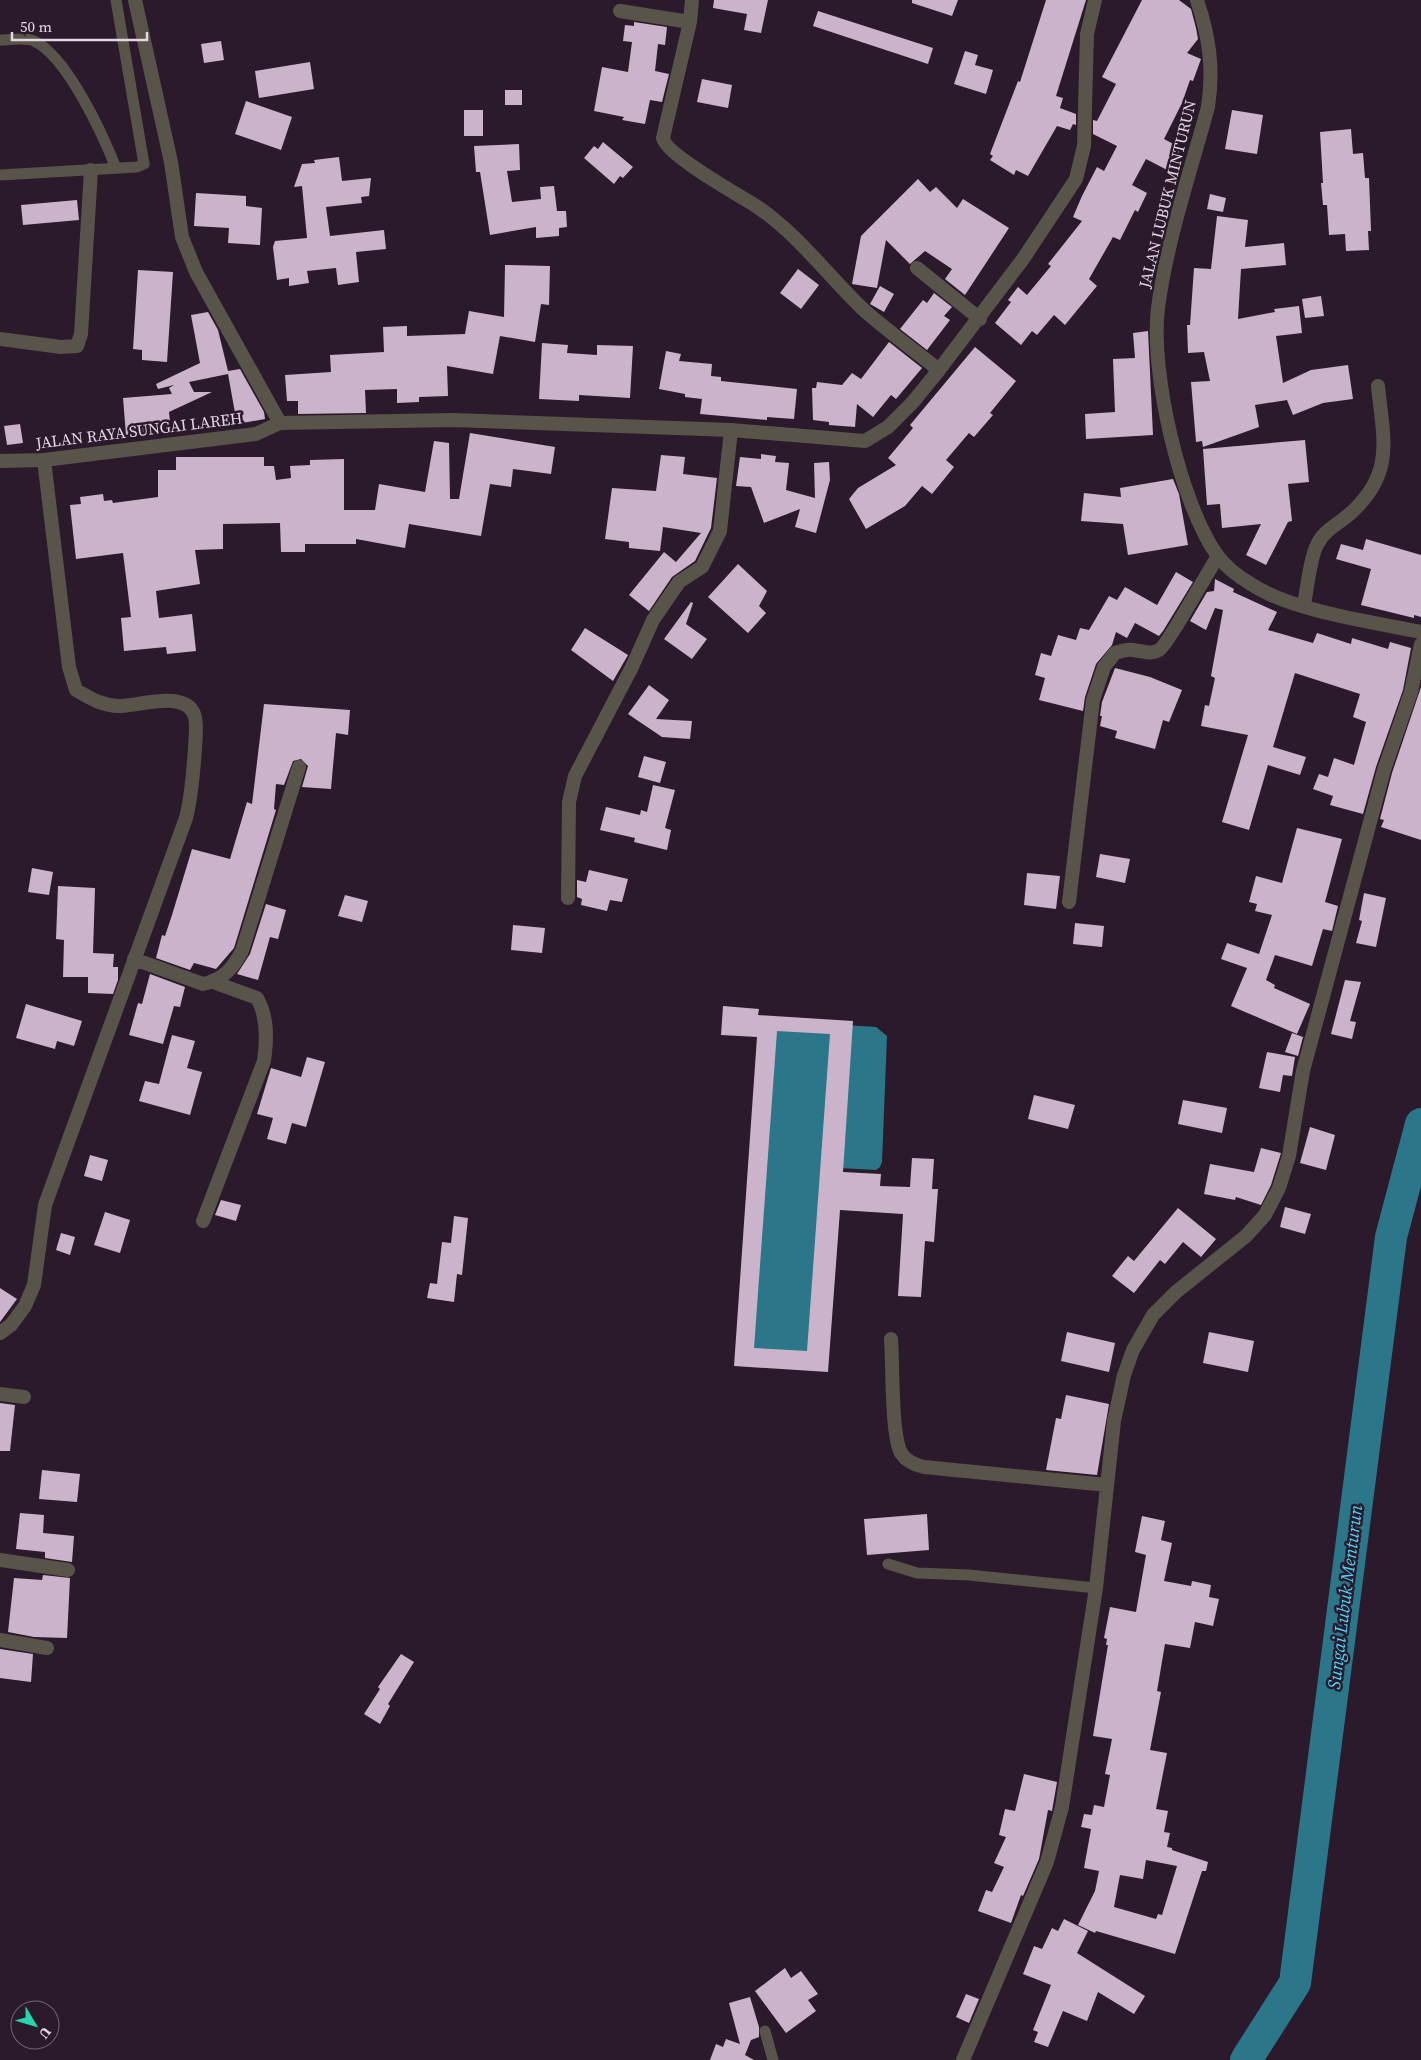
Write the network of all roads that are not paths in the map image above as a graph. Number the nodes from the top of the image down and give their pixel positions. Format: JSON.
{"nodes":[{"id":1,"x":116,"y":0,"type":"edge"},
{"id":2,"x":135,"y":0,"type":"edge"},
{"id":3,"x":692,"y":0,"type":"edge"},
{"id":4,"x":1095,"y":0,"type":"edge"},
{"id":5,"x":1197,"y":0,"type":"edge"},
{"id":6,"x":620,"y":12,"type":"dead end"},
{"id":7,"x":690,"y":22,"type":"junction"},
{"id":8,"x":0,"y":40,"type":"edge"},
{"id":9,"x":116,"y":168,"type":"junction"},
{"id":10,"x":91,"y":170,"type":"junction"},
{"id":11,"x":0,"y":175,"type":"edge"},
{"id":12,"x":917,"y":268,"type":"dead end"},
{"id":13,"x":980,"y":319,"type":"junction"},
{"id":14,"x":0,"y":339,"type":"edge"},
{"id":15,"x":939,"y":370,"type":"junction"},
{"id":16,"x":1378,"y":386,"type":"dead end"},
{"id":17,"x":280,"y":423,"type":"junction"},
{"id":18,"x":731,"y":430,"type":"junction"},
{"id":19,"x":44,"y":460,"type":"junction"},
{"id":20,"x":0,"y":462,"type":"edge"},
{"id":21,"x":1218,"y":556,"type":"junction"},
{"id":22,"x":1304,"y":605,"type":"junction"},
{"id":23,"x":1421,"y":632,"type":"edge"},
{"id":24,"x":1421,"y":644,"type":"edge"},
{"id":25,"x":299,"y":767,"type":"dead end"},
{"id":26,"x":568,"y":898,"type":"dead end"},
{"id":27,"x":1069,"y":902,"type":"dead end"},
{"id":28,"x":134,"y":959,"type":"junction"},
{"id":29,"x":213,"y":982,"type":"junction"},
{"id":30,"x":203,"y":1221,"type":"dead end"},
{"id":31,"x":0,"y":1333,"type":"edge"},
{"id":32,"x":891,"y":1340,"type":"dead end"},
{"id":33,"x":0,"y":1394,"type":"edge"},
{"id":34,"x":24,"y":1397,"type":"dead end"},
{"id":35,"x":1107,"y":1485,"type":"junction"},
{"id":36,"x":0,"y":1560,"type":"edge"},
{"id":37,"x":888,"y":1564,"type":"dead end"},
{"id":38,"x":68,"y":1570,"type":"dead end"},
{"id":39,"x":1096,"y":1588,"type":"junction"},
{"id":40,"x":0,"y":1640,"type":"edge"},
{"id":41,"x":47,"y":1648,"type":"dead end"},
{"id":42,"x":765,"y":2031,"type":"dead end"},
{"id":43,"x":774,"y":2060,"type":"edge"},
{"id":44,"x":964,"y":2060,"type":"edge"}],
"edges":[{"from":1,"to":9,"type":"lane"},
{"from":2,"to":17,"type":"street"},
{"from":3,"to":7,"type":"street"},
{"from":4,"to":13,"type":"street"},
{"from":5,"to":21,"type":"street","name":"JALAN LUBUK MINTURUN"},
{"from":6,"to":7,"type":"street"},
{"from":7,"to":15,"type":"street"},
{"from":8,"to":9,"type":"lane"},
{"from":9,"to":10,"type":"lane"},
{"from":10,"to":11,"type":"lane"},
{"from":10,"to":14,"type":"street"},
{"from":12,"to":13,"type":"street"},
{"from":13,"to":15,"type":"street"},
{"from":15,"to":18,"type":"street"},
{"from":16,"to":22,"type":"street"},
{"from":17,"to":18,"type":"street"},
{"from":17,"to":19,"type":"street","name":"JALAN RAYA SUNGAI LAREH"},
{"from":18,"to":26,"type":"street"},
{"from":19,"to":20,"type":"street","name":"JALAN RAYA SUNGAI LAREH"},
{"from":19,"to":28,"type":"street"},
{"from":21,"to":22,"type":"street","name":"JALAN LUBUK MINTURUN"},
{"from":21,"to":27,"type":"street"},
{"from":22,"to":23,"type":"street","name":"JALAN LUBUK MINTURUN"},
{"from":24,"to":35,"type":"street"},
{"from":25,"to":29,"type":"street"},
{"from":28,"to":29,"type":"street"},
{"from":28,"to":31,"type":"street"},
{"from":29,"to":30,"type":"street"},
{"from":32,"to":35,"type":"street"},
{"from":33,"to":34,"type":"street"},
{"from":35,"to":39,"type":"street"},
{"from":36,"to":38,"type":"street"},
{"from":37,"to":39,"type":"lane"},
{"from":39,"to":44,"type":"street"},
{"from":40,"to":41,"type":"street"},
{"from":42,"to":43,"type":"lane"}]}
